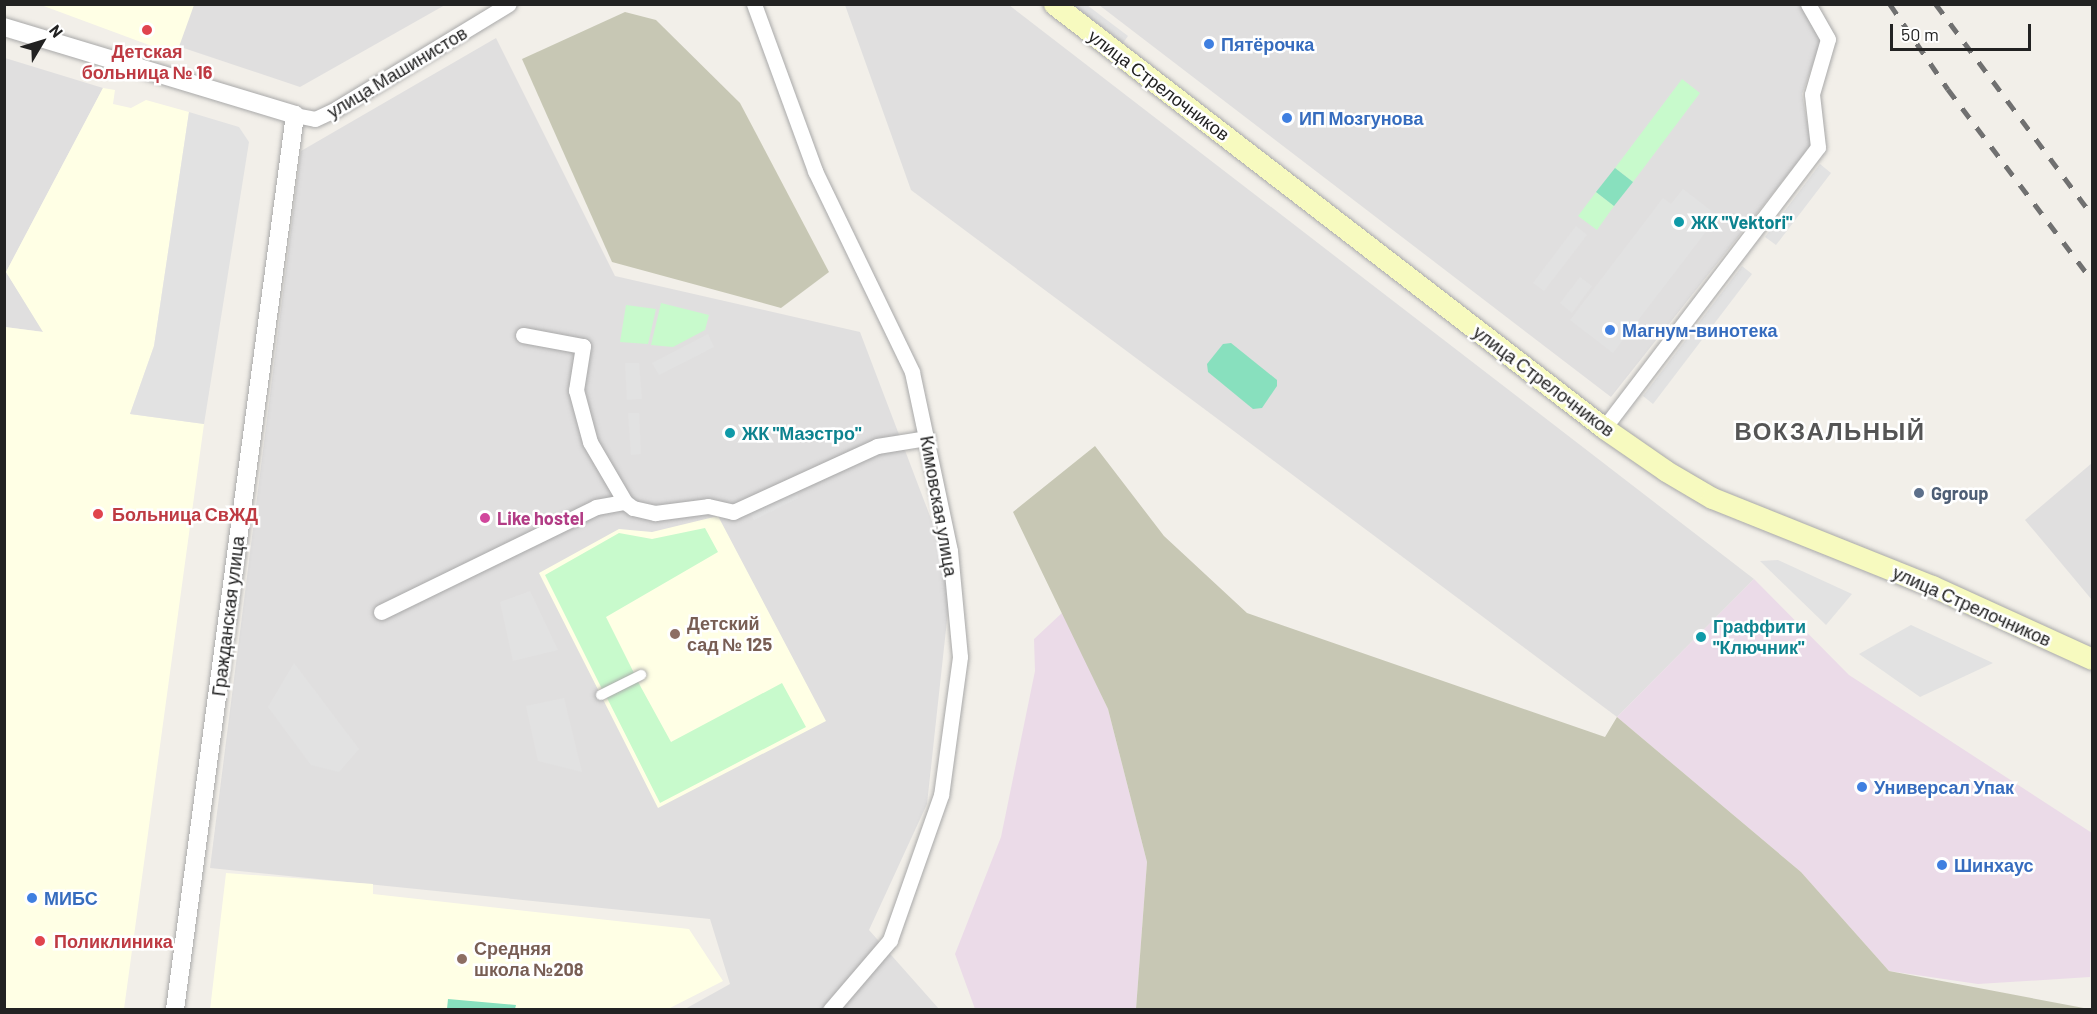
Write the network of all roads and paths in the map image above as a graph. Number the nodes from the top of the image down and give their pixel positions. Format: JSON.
{"nodes":[{"id":1,"x":509,"y":4,"type":"edge"},
{"id":2,"x":754,"y":4,"type":"edge"},
{"id":3,"x":1054,"y":4,"type":"edge"},
{"id":4,"x":1808,"y":4,"type":"edge"},
{"id":5,"x":4,"y":27,"type":"edge"},
{"id":6,"x":295,"y":115,"type":"junction"},
{"id":7,"x":523,"y":335,"type":"dead end"},
{"id":8,"x":1604,"y":428,"type":"junction"},
{"id":9,"x":927,"y":438,"type":"junction"},
{"id":10,"x":625,"y":502,"type":"junction"},
{"id":11,"x":381,"y":612,"type":"dead end"},
{"id":12,"x":2092,"y":659,"type":"edge"},
{"id":13,"x":641,"y":675,"type":"dead end"},
{"id":14,"x":601,"y":695,"type":"dead end"},
{"id":15,"x":175,"y":1010,"type":"edge"},
{"id":16,"x":830,"y":1010,"type":"edge"}],
"edges":[{"from":1,"to":6,"type":"street","name":"улица Машинистов"},
{"from":2,"to":9,"type":"street","name":"Кимовская улица"},
{"from":3,"to":8,"type":"main road","name":"улица Стрелочников"},
{"from":4,"to":8,"type":"street"},
{"from":5,"to":6,"type":"street","name":"улица Машинистов"},
{"from":6,"to":15,"type":"street","name":"Гражданская улица"},
{"from":7,"to":10,"type":"street"},
{"from":8,"to":12,"type":"main road","name":"улица Стрелочников"},
{"from":9,"to":10,"type":"street"},
{"from":9,"to":16,"type":"street","name":"Кимовская улица"},
{"from":10,"to":11,"type":"street"},
{"from":13,"to":14,"type":"street"}]}
